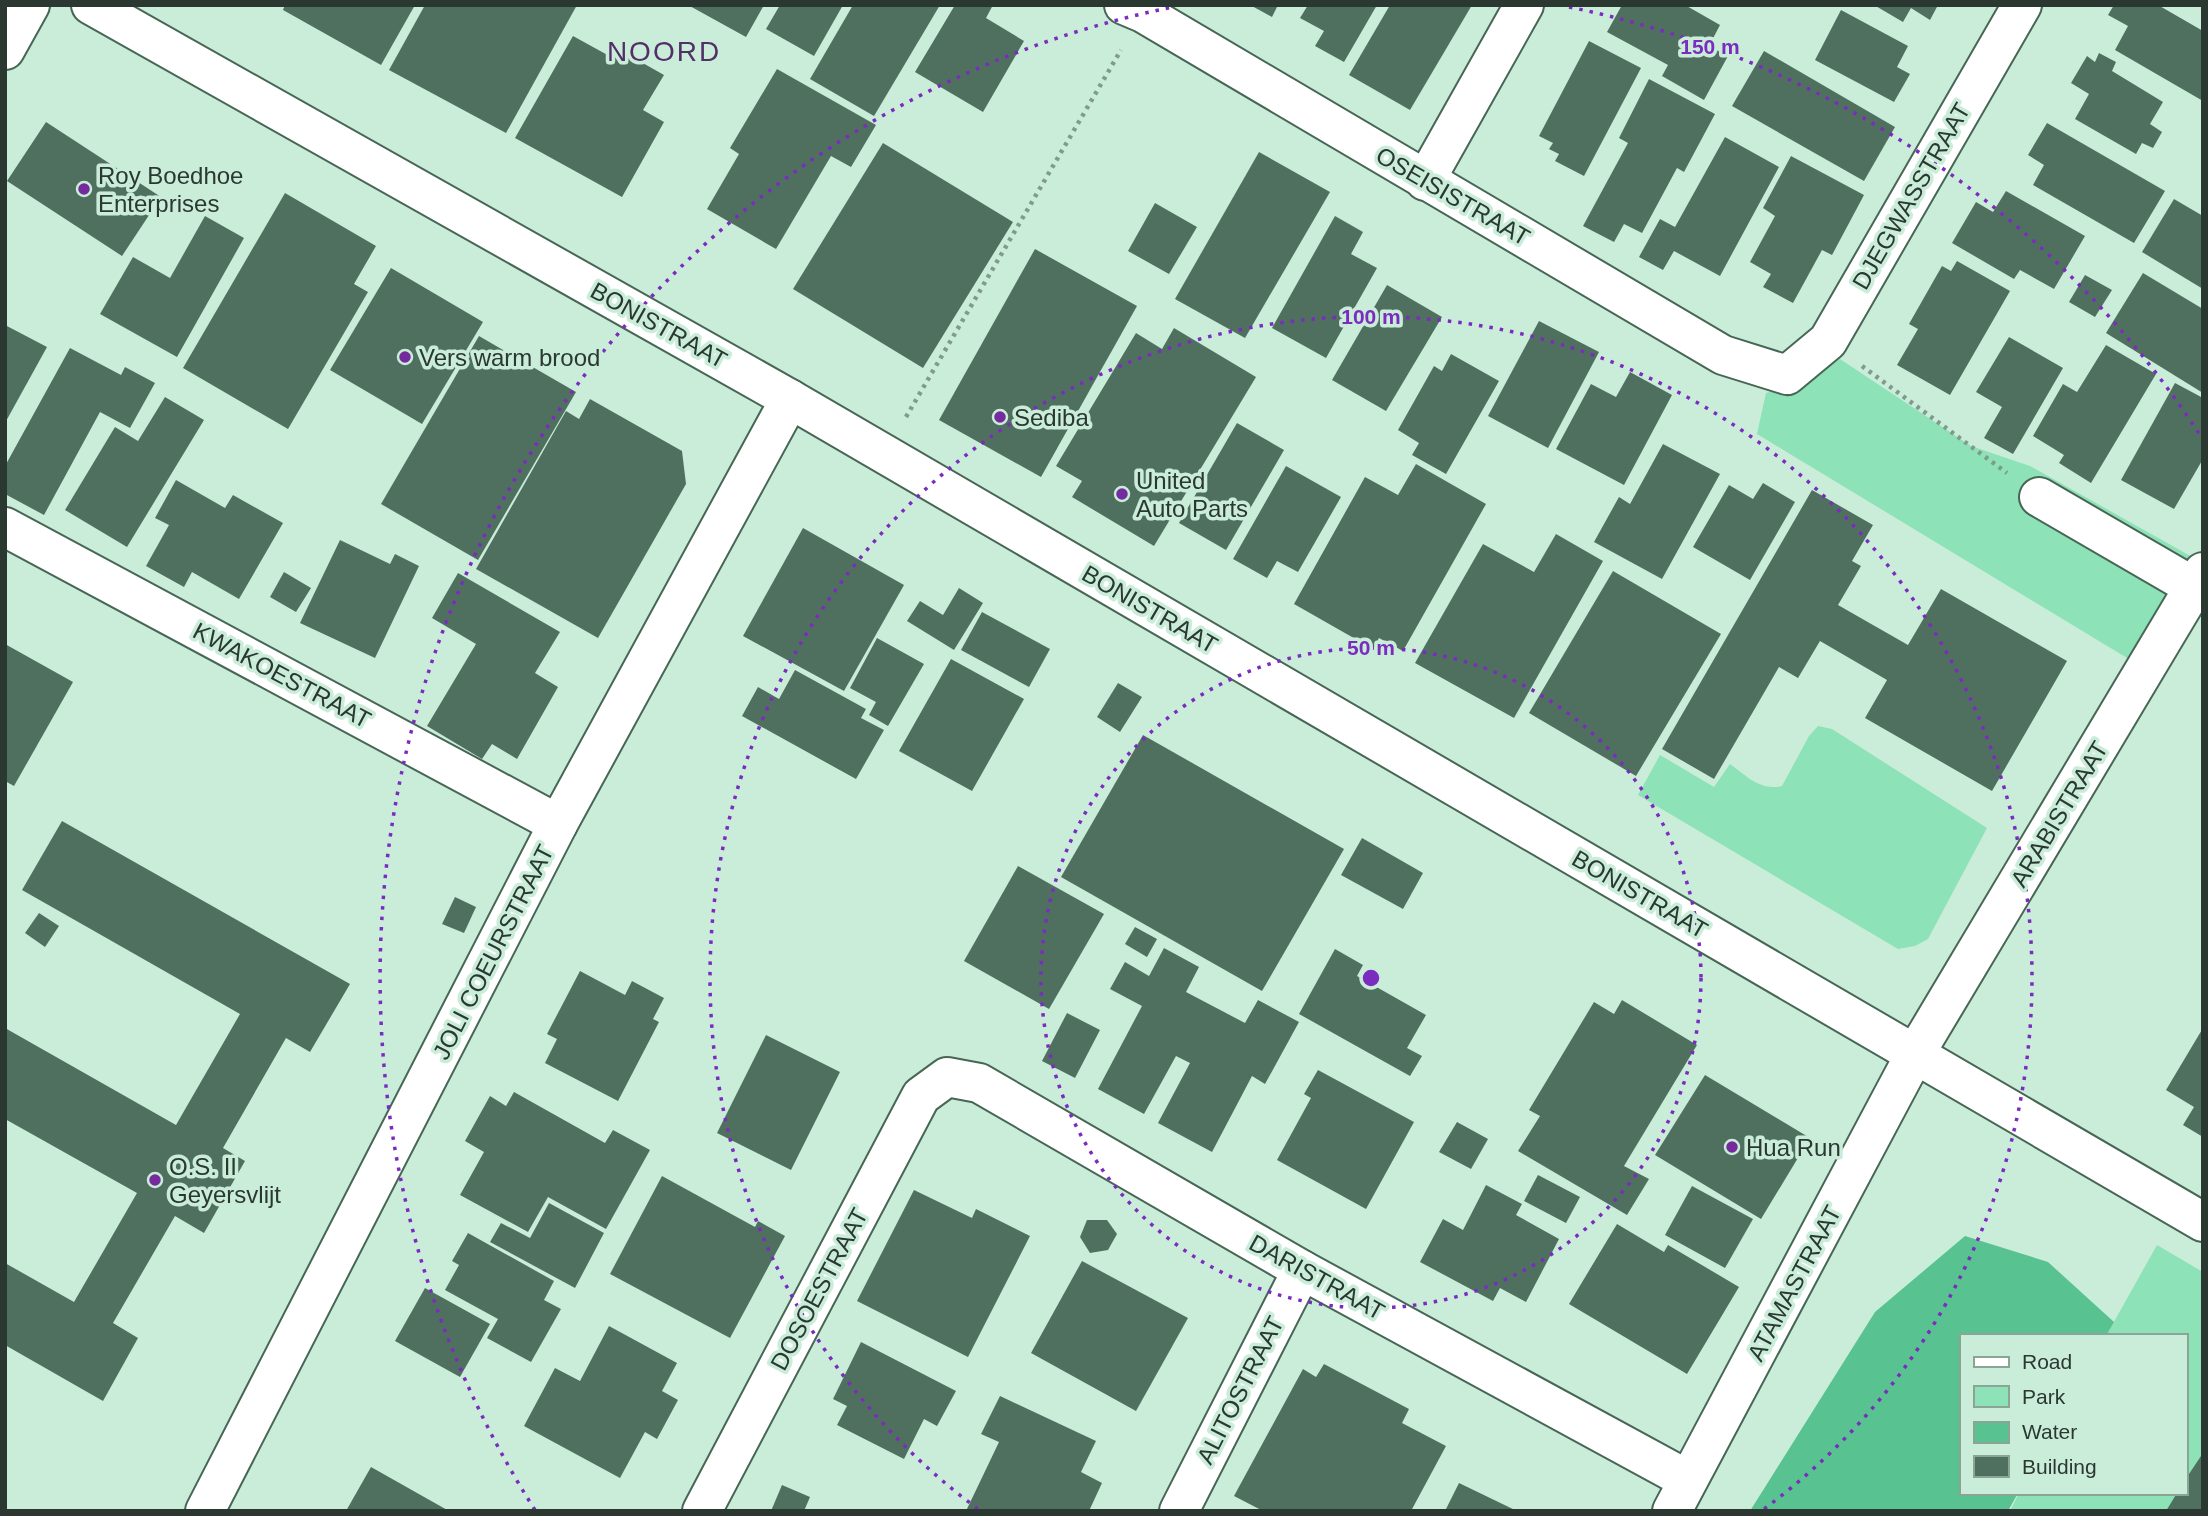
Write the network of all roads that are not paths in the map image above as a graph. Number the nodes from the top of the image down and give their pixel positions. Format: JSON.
{"nodes":[{"id":1,"x":30,"y":5,"type":"edge"},
{"id":2,"x":91,"y":5,"type":"edge"},
{"id":3,"x":1524,"y":5,"type":"edge"},
{"id":4,"x":2022,"y":5,"type":"edge"},
{"id":5,"x":1134,"y":9,"type":"edge"},
{"id":6,"x":5,"y":50,"type":"edge"},
{"id":7,"x":1425,"y":181,"type":"junction"},
{"id":8,"x":1787,"y":375,"type":"joint"},
{"id":9,"x":790,"y":399,"type":"junction"},
{"id":10,"x":2039,"y":497,"type":"road end"},
{"id":11,"x":5,"y":527,"type":"edge"},
{"id":12,"x":2194,"y":603,"type":"edge"},
{"id":13,"x":558,"y":824,"type":"junction"},
{"id":14,"x":1915,"y":1054,"type":"junction"},
{"id":15,"x":947,"y":1077,"type":"joint"},
{"id":16,"x":2203,"y":1222,"type":"edge"},
{"id":17,"x":1302,"y":1270,"type":"junction"},
{"id":18,"x":1680,"y":1496,"type":"edge"},
{"id":19,"x":205,"y":1511,"type":"edge"},
{"id":20,"x":702,"y":1511,"type":"edge"},
{"id":21,"x":1179,"y":1511,"type":"edge"}],
"edges":[{"from":1,"to":6,"type":"street"},
{"from":2,"to":9,"type":"street","name":"BONISTRAAT"},
{"from":3,"to":7,"type":"street"},
{"from":4,"to":8,"type":"street","name":"DJEGWASSTRAAT"},
{"from":5,"to":7,"type":"street","name":"OSEISISTRAAT"},
{"from":7,"to":8,"type":"street","name":"OSEISISTRAAT"},
{"from":9,"to":13,"type":"street","name":"JOLI COEURSTRAAT"},
{"from":9,"to":14,"type":"street","name":"BONISTRAAT"},
{"from":10,"to":12,"type":"street"},
{"from":11,"to":13,"type":"street","name":"KWAKOESTRAAT"},
{"from":12,"to":14,"type":"street","name":"ARABISTRAAT"},
{"from":13,"to":19,"type":"street","name":"JOLI COEURSTRAAT"},
{"from":14,"to":16,"type":"street","name":"BONISTRAAT"},
{"from":14,"to":18,"type":"street","name":"ATAMASTRAAT"},
{"from":15,"to":17,"type":"street","name":"DARISTRAAT"},
{"from":15,"to":20,"type":"street","name":"DOSOESTRAAT"},
{"from":17,"to":18,"type":"street","name":"DARISTRAAT"},
{"from":17,"to":21,"type":"street","name":"ALITOSTRAAT"}]}
